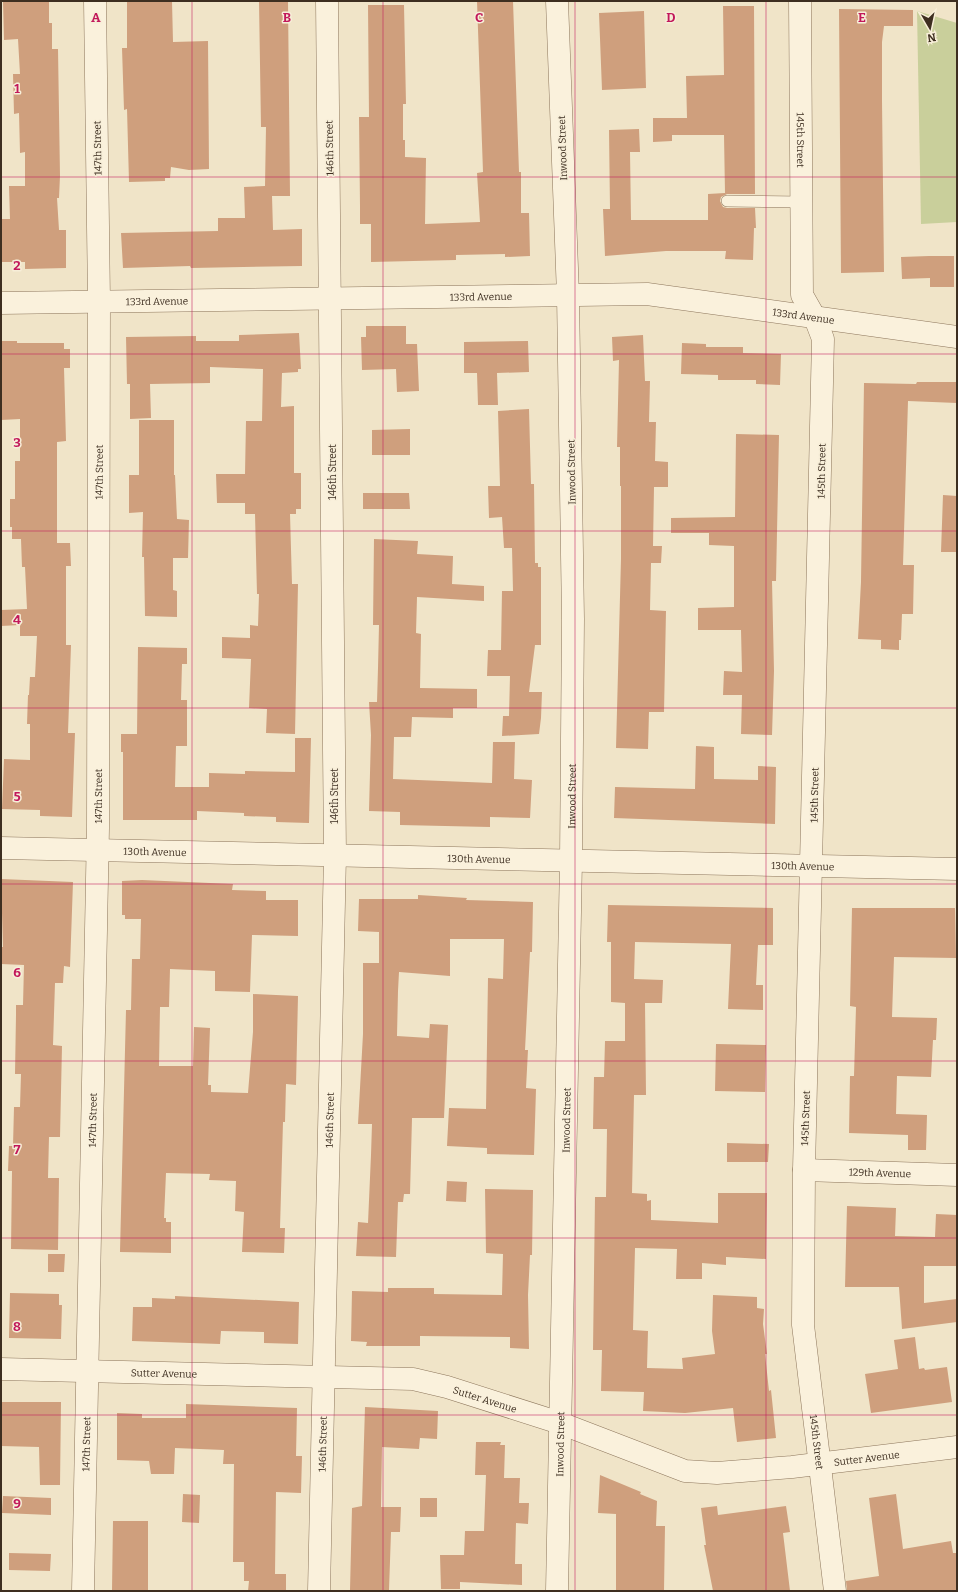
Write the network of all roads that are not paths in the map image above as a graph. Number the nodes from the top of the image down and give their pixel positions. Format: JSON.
{"nodes":[{"id":1,"x":95,"y":1,"type":"edge"},
{"id":2,"x":328,"y":1,"type":"edge"},
{"id":3,"x":557,"y":1,"type":"edge"},
{"id":4,"x":800,"y":1,"type":"edge"},
{"id":5,"x":727,"y":201,"type":"dead end"},
{"id":6,"x":801,"y":202,"type":"junction"},
{"id":7,"x":568,"y":295,"type":"junction"},
{"id":8,"x":331,"y":298,"type":"junction"},
{"id":9,"x":99,"y":301,"type":"junction"},
{"id":10,"x":1,"y":303,"type":"edge"},
{"id":11,"x":815,"y":318,"type":"junction"},
{"id":12,"x":957,"y":337,"type":"edge"},
{"id":13,"x":1,"y":848,"type":"edge"},
{"id":14,"x":98,"y":850,"type":"junction"},
{"id":15,"x":335,"y":855,"type":"junction"},
{"id":16,"x":571,"y":860,"type":"junction"},
{"id":17,"x":812,"y":866,"type":"junction"},
{"id":18,"x":957,"y":869,"type":"edge"},
{"id":19,"x":804,"y":1170,"type":"junction"},
{"id":20,"x":957,"y":1175,"type":"edge"},
{"id":21,"x":1,"y":1369,"type":"edge"},
{"id":22,"x":87,"y":1371,"type":"junction"},
{"id":23,"x":323,"y":1376,"type":"junction"},
{"id":24,"x":560,"y":1423,"type":"junction"},
{"id":25,"x":957,"y":1447,"type":"edge"},
{"id":26,"x":820,"y":1464,"type":"junction"},
{"id":27,"x":83,"y":1591,"type":"edge"},
{"id":28,"x":319,"y":1591,"type":"edge"},
{"id":29,"x":557,"y":1591,"type":"edge"},
{"id":30,"x":835,"y":1591,"type":"edge"}],
"edges":[{"from":1,"to":9,"type":"street","name":"147th Street"},
{"from":2,"to":8,"type":"street","name":"146th Street"},
{"from":3,"to":7,"type":"street","name":"Inwood Street"},
{"from":4,"to":6,"type":"street","name":"145th Street"},
{"from":5,"to":6,"type":"lane"},
{"from":6,"to":11,"type":"street","name":"145th Street"},
{"from":7,"to":8,"type":"street","name":"133rd Avenue"},
{"from":7,"to":11,"type":"street","name":"133rd Avenue"},
{"from":7,"to":16,"type":"street","name":"Inwood Street"},
{"from":8,"to":9,"type":"street","name":"133rd Avenue"},
{"from":8,"to":15,"type":"street","name":"146th Street"},
{"from":9,"to":10,"type":"street","name":"133rd Avenue"},
{"from":9,"to":14,"type":"street","name":"147th Street"},
{"from":11,"to":12,"type":"street","name":"133rd Avenue"},
{"from":11,"to":17,"type":"street","name":"145th Street"},
{"from":13,"to":14,"type":"street","name":"130th Avenue"},
{"from":14,"to":15,"type":"street","name":"130th Avenue"},
{"from":14,"to":22,"type":"street","name":"147th Street"},
{"from":15,"to":16,"type":"street","name":"130th Avenue"},
{"from":15,"to":23,"type":"street","name":"146th Street"},
{"from":16,"to":17,"type":"street","name":"130th Avenue"},
{"from":16,"to":24,"type":"street","name":"Inwood Street"},
{"from":17,"to":18,"type":"street","name":"130th Avenue"},
{"from":17,"to":19,"type":"street","name":"145th Street"},
{"from":19,"to":20,"type":"street","name":"129th Avenue"},
{"from":19,"to":26,"type":"street","name":"145th Street"},
{"from":21,"to":22,"type":"street","name":"Sutter Avenue"},
{"from":22,"to":23,"type":"street","name":"Sutter Avenue"},
{"from":22,"to":27,"type":"street","name":"147th Street"},
{"from":23,"to":24,"type":"street","name":"Sutter Avenue"},
{"from":23,"to":28,"type":"street","name":"146th Street"},
{"from":24,"to":26,"type":"street","name":"Sutter Avenue"},
{"from":24,"to":29,"type":"street","name":"Inwood Street"},
{"from":25,"to":26,"type":"street","name":"Sutter Avenue"},
{"from":26,"to":30,"type":"street","name":"145th Street"}]}
